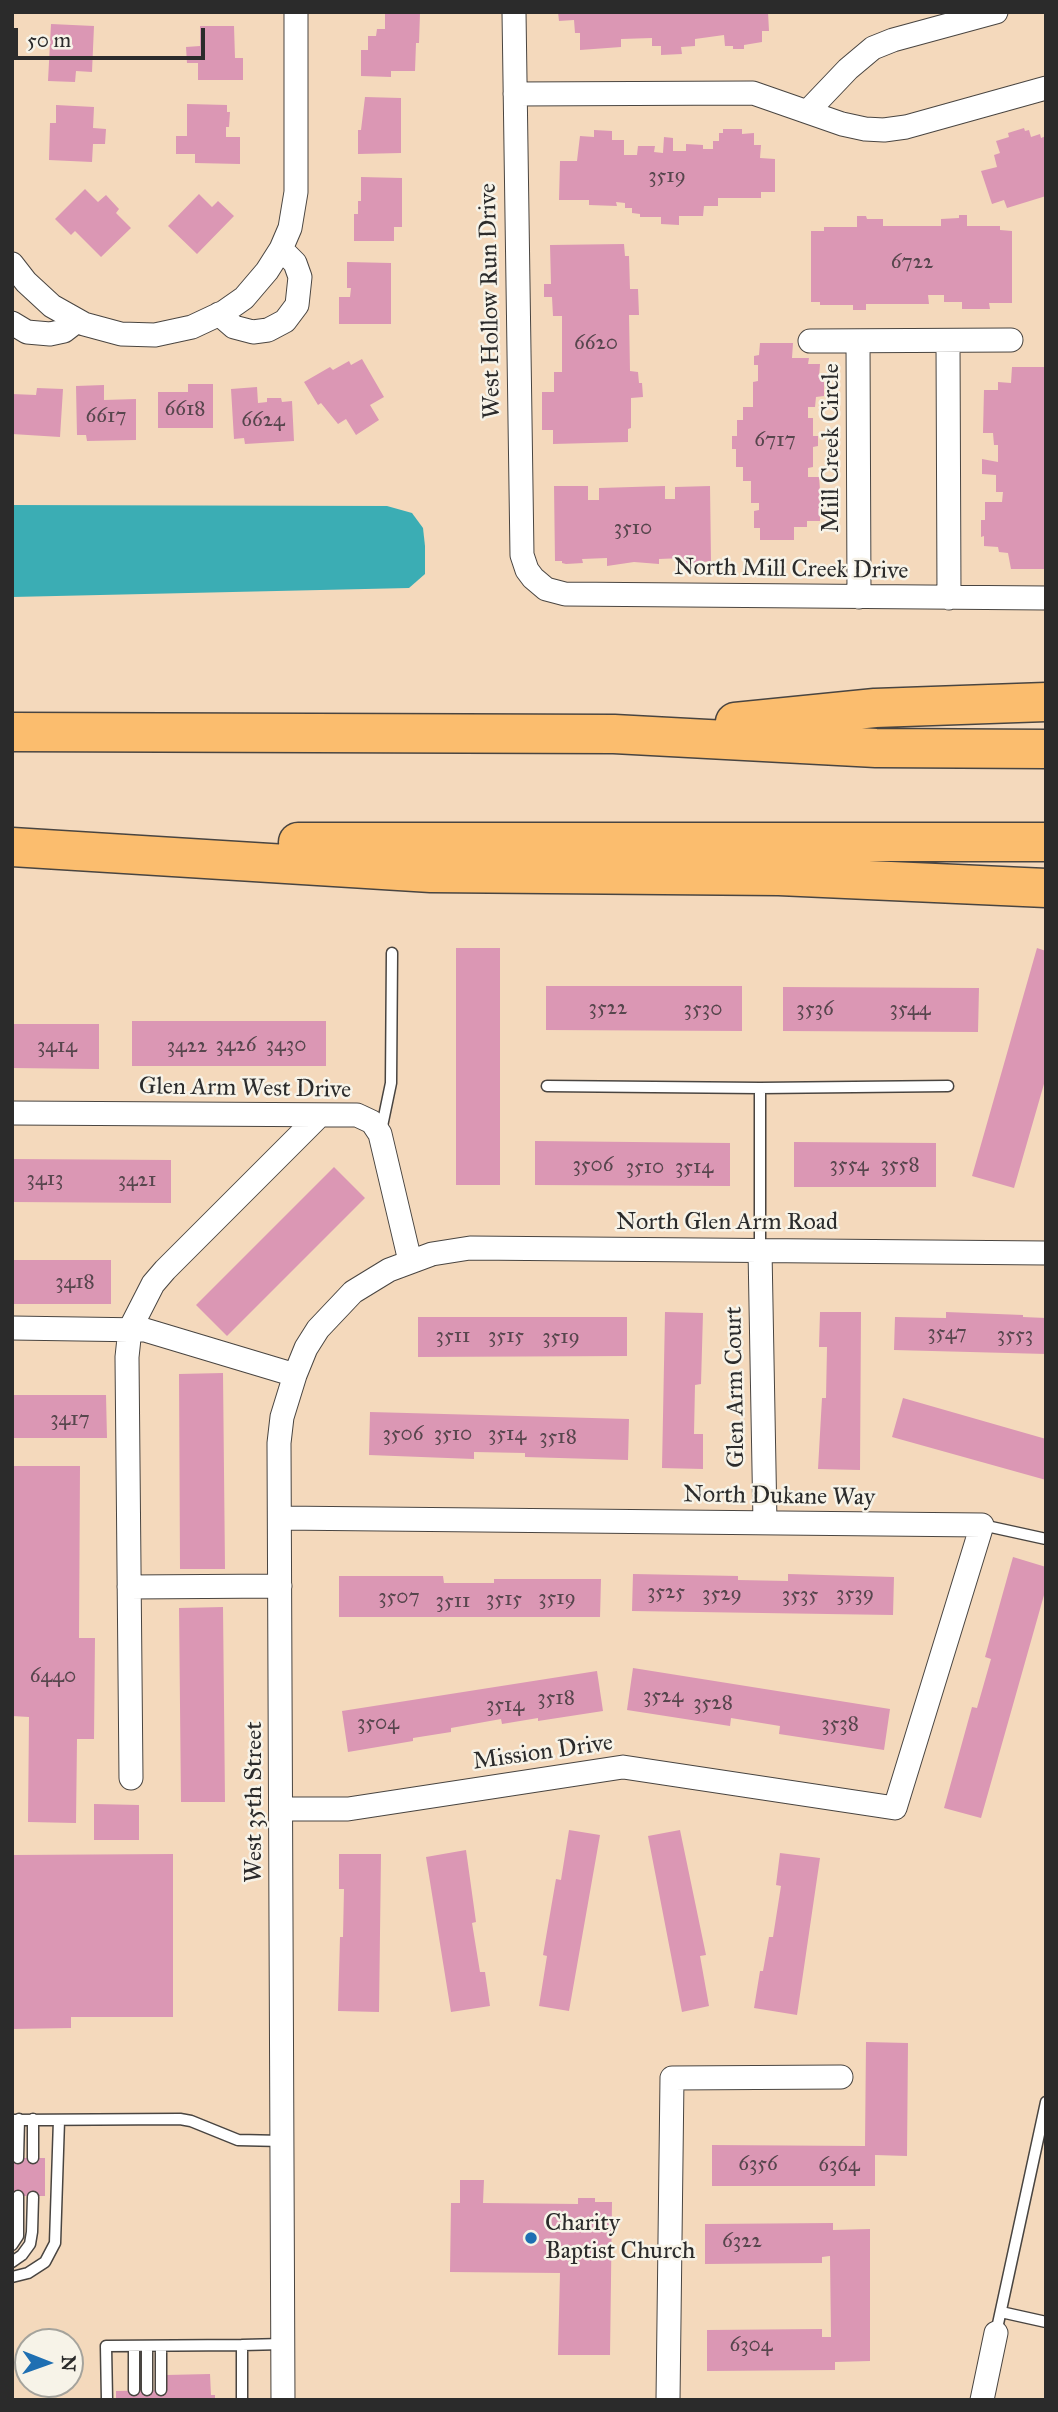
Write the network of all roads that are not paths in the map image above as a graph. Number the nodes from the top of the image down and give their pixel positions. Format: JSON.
{"nodes":[{"id":1,"x":296,"y":12,"type":"edge"},
{"id":2,"x":514,"y":12,"type":"edge"},
{"id":3,"x":996,"y":12,"type":"edge"},
{"id":4,"x":1039,"y":90,"type":"edge"},
{"id":5,"x":515,"y":94,"type":"junction"},
{"id":6,"x":808,"y":111,"type":"junction"},
{"id":7,"x":281,"y":248,"type":"junction"},
{"id":8,"x":12,"y":264,"type":"edge"},
{"id":9,"x":219,"y":314,"type":"junction"},
{"id":10,"x":77,"y":321,"type":"junction"},
{"id":11,"x":12,"y":323,"type":"edge"},
{"id":12,"x":1011,"y":340,"type":"dead end"},
{"id":13,"x":810,"y":341,"type":"dead end"},
{"id":14,"x":858,"y":341,"type":"junction"},
{"id":15,"x":948,"y":341,"type":"junction"},
{"id":16,"x":538,"y":584,"type":"joint"},
{"id":17,"x":859,"y":597,"type":"junction"},
{"id":18,"x":949,"y":598,"type":"junction"},
{"id":19,"x":1046,"y":598,"type":"edge"},
{"id":20,"x":1046,"y":702,"type":"edge"},
{"id":21,"x":12,"y":732,"type":"edge"},
{"id":22,"x":614,"y":734,"type":"junction"},
{"id":23,"x":1046,"y":749,"type":"edge"},
{"id":24,"x":1046,"y":842,"type":"edge"},
{"id":25,"x":12,"y":846,"type":"edge"},
{"id":26,"x":1046,"y":888,"type":"edge"},
{"id":27,"x":391,"y":953,"type":"dead end"},
{"id":28,"x":547,"y":1086,"type":"dead end"},
{"id":29,"x":948,"y":1086,"type":"dead end"},
{"id":30,"x":760,"y":1088,"type":"junction"},
{"id":31,"x":12,"y":1113,"type":"edge"},
{"id":32,"x":320,"y":1115,"type":"junction"},
{"id":33,"x":380,"y":1134,"type":"junction"},
{"id":34,"x":760,"y":1250,"type":"junction"},
{"id":35,"x":1046,"y":1253,"type":"edge"},
{"id":36,"x":410,"y":1261,"type":"junction"},
{"id":37,"x":12,"y":1328,"type":"edge"},
{"id":38,"x":131,"y":1329,"type":"junction"},
{"id":39,"x":295,"y":1375,"type":"junction"},
{"id":40,"x":280,"y":1518,"type":"junction"},
{"id":41,"x":765,"y":1523,"type":"junction"},
{"id":42,"x":982,"y":1525,"type":"junction"},
{"id":43,"x":1046,"y":1539,"type":"edge"},
{"id":44,"x":280,"y":1586,"type":"junction"},
{"id":45,"x":129,"y":1587,"type":"junction"},
{"id":46,"x":131,"y":1778,"type":"dead end"},
{"id":47,"x":281,"y":1809,"type":"junction"},
{"id":48,"x":841,"y":2077,"type":"dead end"},
{"id":49,"x":1046,"y":2102,"type":"edge"},
{"id":50,"x":33,"y":2119,"type":"junction"},
{"id":51,"x":15,"y":2120,"type":"edge"},
{"id":52,"x":59,"y":2120,"type":"junction"},
{"id":53,"x":282,"y":2141,"type":"junction"},
{"id":54,"x":19,"y":2158,"type":"dead end"},
{"id":55,"x":33,"y":2158,"type":"dead end"},
{"id":56,"x":18,"y":2196,"type":"dead end"},
{"id":57,"x":33,"y":2197,"type":"dead end"},
{"id":58,"x":12,"y":2245,"type":"edge"},
{"id":59,"x":12,"y":2262,"type":"edge"},
{"id":60,"x":12,"y":2277,"type":"edge"},
{"id":61,"x":998,"y":2322,"type":"junction"},
{"id":62,"x":1046,"y":2322,"type":"edge"},
{"id":63,"x":283,"y":2344,"type":"junction"},
{"id":64,"x":242,"y":2345,"type":"junction"},
{"id":65,"x":134,"y":2346,"type":"junction"},
{"id":66,"x":147,"y":2346,"type":"junction"},
{"id":67,"x":161,"y":2346,"type":"junction"},
{"id":68,"x":134,"y":2390,"type":"dead end"},
{"id":69,"x":147,"y":2390,"type":"dead end"},
{"id":70,"x":161,"y":2390,"type":"dead end"},
{"id":71,"x":107,"y":2400,"type":"edge"},
{"id":72,"x":242,"y":2400,"type":"edge"},
{"id":73,"x":283,"y":2400,"type":"edge"},
{"id":74,"x":668,"y":2400,"type":"edge"},
{"id":75,"x":982,"y":2400,"type":"edge"}],
"edges":[{"from":1,"to":7,"type":"street"},
{"from":2,"to":5,"type":"street","name":"West Hollow Run Drive"},
{"from":3,"to":6,"type":"street"},
{"from":4,"to":6,"type":"street"},
{"from":5,"to":6,"type":"street"},
{"from":5,"to":16,"type":"street","name":"West Hollow Run Drive"},
{"from":7,"to":9,"type":"street"},
{"from":7,"to":9,"type":"street"},
{"from":8,"to":10,"type":"street"},
{"from":9,"to":10,"type":"street"},
{"from":10,"to":11,"type":"street"},
{"from":12,"to":15,"type":"street","name":"Mill Creek Circle"},
{"from":13,"to":14,"type":"street","name":"Mill Creek Circle"},
{"from":14,"to":15,"type":"street","name":"Mill Creek Circle"},
{"from":14,"to":17,"type":"street","name":"Mill Creek Circle"},
{"from":15,"to":18,"type":"street"},
{"from":16,"to":17,"type":"street","name":"North Mill Creek Drive"},
{"from":17,"to":18,"type":"street","name":"North Mill Creek Drive"},
{"from":18,"to":19,"type":"street","name":"North Mill Creek Drive"},
{"from":20,"to":22,"type":"highway"},
{"from":21,"to":22,"type":"highway"},
{"from":22,"to":23,"type":"highway"},
{"from":24,"to":25,"type":"highway"},
{"from":25,"to":26,"type":"highway"},
{"from":27,"to":33,"type":"lane"},
{"from":28,"to":30,"type":"lane"},
{"from":29,"to":30,"type":"lane"},
{"from":30,"to":34,"type":"lane"},
{"from":31,"to":32,"type":"street","name":"Glen Arm West Drive"},
{"from":32,"to":33,"type":"street","name":"Glen Arm West Drive"},
{"from":32,"to":38,"type":"street"},
{"from":33,"to":36,"type":"street"},
{"from":34,"to":35,"type":"street","name":"North Glen Arm Road"},
{"from":34,"to":36,"type":"street","name":"North Glen Arm Road"},
{"from":34,"to":41,"type":"street","name":"Glen Arm Court"},
{"from":36,"to":39,"type":"street","name":"West 35th Street"},
{"from":37,"to":38,"type":"street"},
{"from":38,"to":39,"type":"street"},
{"from":38,"to":45,"type":"street"},
{"from":39,"to":40,"type":"street","name":"West 35th Street"},
{"from":40,"to":41,"type":"street","name":"North Dukane Way"},
{"from":40,"to":44,"type":"street","name":"West 35th Street"},
{"from":41,"to":42,"type":"street","name":"North Dukane Way"},
{"from":42,"to":43,"type":"lane"},
{"from":42,"to":47,"type":"street","name":"Mission Drive"},
{"from":44,"to":45,"type":"street"},
{"from":44,"to":47,"type":"street","name":"West 35th Street"},
{"from":45,"to":46,"type":"street"},
{"from":47,"to":53,"type":"street","name":"West 35th Street"},
{"from":48,"to":74,"type":"street"},
{"from":49,"to":61,"type":"lane"},
{"from":50,"to":51,"type":"lane"},
{"from":50,"to":52,"type":"lane"},
{"from":50,"to":55,"type":"lane"},
{"from":51,"to":54,"type":"lane"},
{"from":52,"to":53,"type":"lane"},
{"from":52,"to":60,"type":"lane"},
{"from":53,"to":63,"type":"street","name":"West 35th Street"},
{"from":56,"to":58,"type":"lane"},
{"from":57,"to":59,"type":"lane"},
{"from":61,"to":62,"type":"lane"},
{"from":61,"to":75,"type":"street"},
{"from":63,"to":64,"type":"lane"},
{"from":63,"to":73,"type":"street","name":"West 35th Street"},
{"from":64,"to":67,"type":"lane"},
{"from":64,"to":72,"type":"lane"},
{"from":65,"to":66,"type":"lane"},
{"from":65,"to":68,"type":"lane"},
{"from":65,"to":71,"type":"lane"},
{"from":66,"to":67,"type":"lane"},
{"from":66,"to":69,"type":"lane"},
{"from":67,"to":70,"type":"lane"}]}
